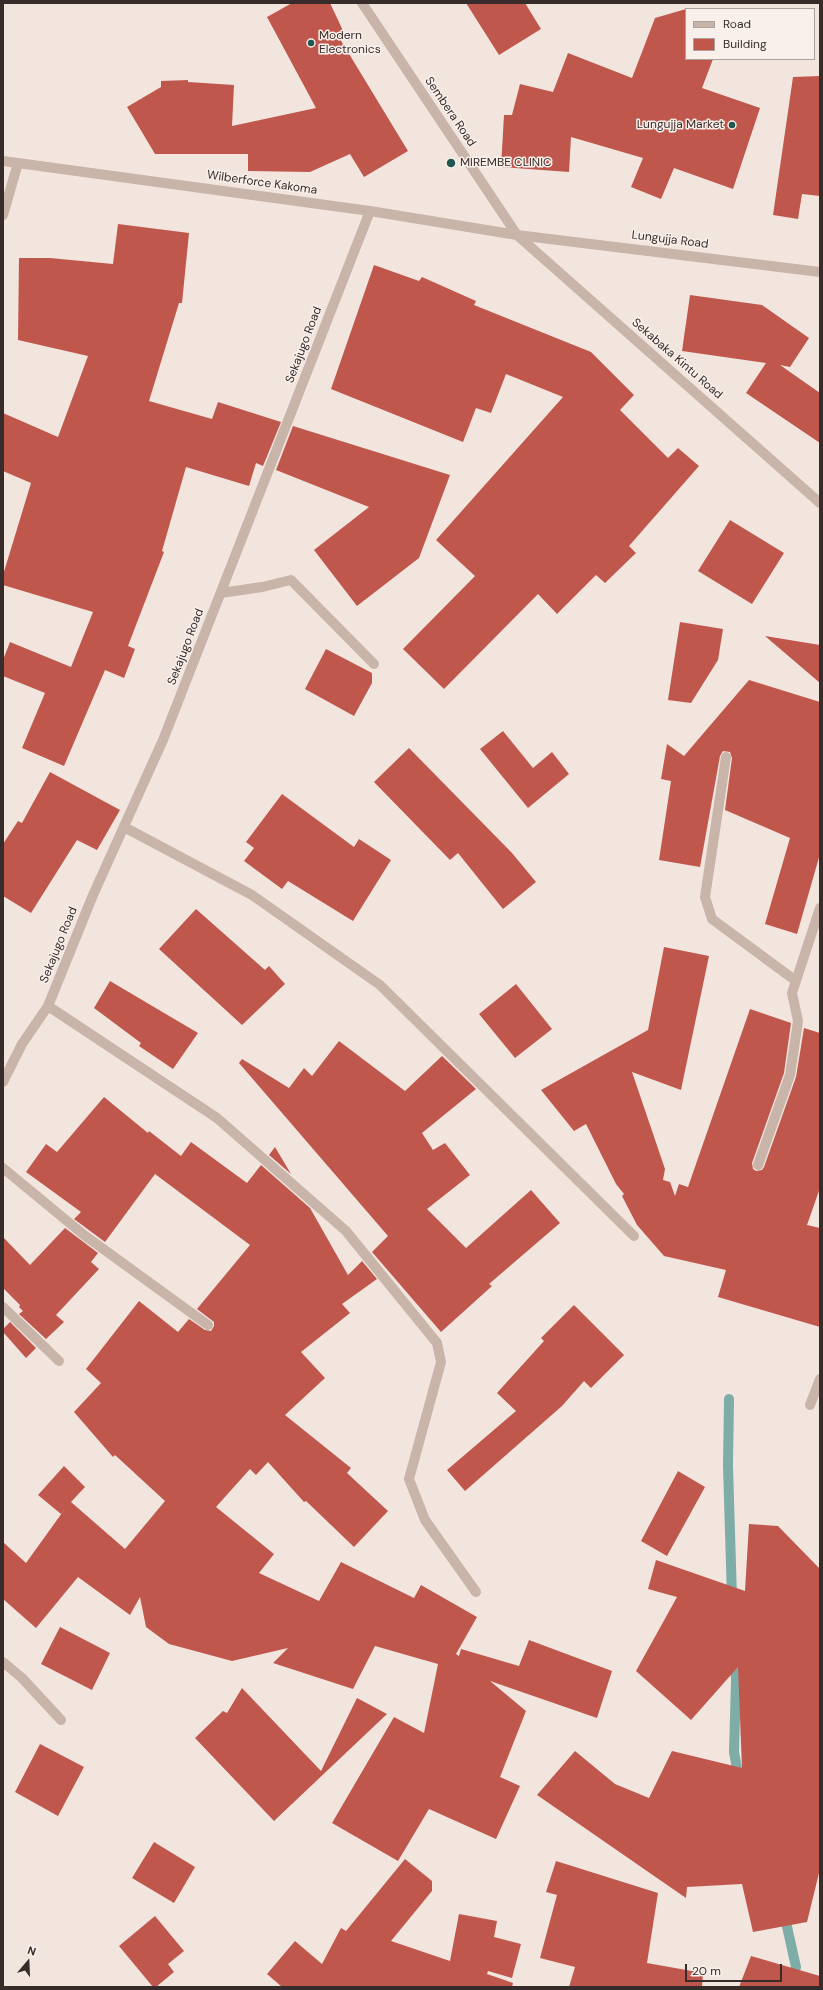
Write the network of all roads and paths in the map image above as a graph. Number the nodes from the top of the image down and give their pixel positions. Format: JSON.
{"nodes":[{"id":1,"x":362,"y":3,"type":"edge"},
{"id":2,"x":3,"y":161,"type":"edge"},
{"id":3,"x":18,"y":163,"type":"junction"},
{"id":4,"x":370,"y":211,"type":"junction"},
{"id":5,"x":3,"y":214,"type":"edge"},
{"id":6,"x":517,"y":235,"type":"junction"},
{"id":7,"x":820,"y":272,"type":"edge"},
{"id":8,"x":820,"y":503,"type":"edge"},
{"id":9,"x":221,"y":593,"type":"junction"},
{"id":10,"x":374,"y":664,"type":"dead end"},
{"id":11,"x":726,"y":756,"type":"dead end"},
{"id":12,"x":124,"y":827,"type":"junction"},
{"id":13,"x":820,"y":908,"type":"edge"},
{"id":14,"x":796,"y":981,"type":"junction"},
{"id":15,"x":48,"y":1006,"type":"junction"},
{"id":16,"x":3,"y":1082,"type":"edge"},
{"id":17,"x":758,"y":1165,"type":"dead end"},
{"id":18,"x":3,"y":1168,"type":"edge"},
{"id":19,"x":634,"y":1236,"type":"dead end"},
{"id":20,"x":3,"y":1307,"type":"edge"},
{"id":21,"x":208,"y":1325,"type":"dead end"},
{"id":22,"x":59,"y":1361,"type":"dead end"},
{"id":23,"x":820,"y":1379,"type":"edge"},
{"id":24,"x":810,"y":1405,"type":"dead end"},
{"id":25,"x":476,"y":1592,"type":"dead end"},
{"id":26,"x":3,"y":1662,"type":"edge"},
{"id":27,"x":61,"y":1720,"type":"dead end"}],
"edges":[{"from":1,"to":6,"type":"street","name":"Sembera Road"},
{"from":2,"to":3,"type":"street","name":"Wilberforce Kakoma"},
{"from":3,"to":4,"type":"street","name":"Wilberforce Kakoma"},
{"from":3,"to":5,"type":"street"},
{"from":4,"to":6,"type":"street","name":"Wilberforce Kakoma"},
{"from":4,"to":9,"type":"street","name":"Sekajugo Road"},
{"from":6,"to":7,"type":"street","name":"Lungujja Road"},
{"from":6,"to":8,"type":"street","name":"Sekabaka Kintu Road"},
{"from":9,"to":10,"type":"street"},
{"from":9,"to":12,"type":"street","name":"Sekajugo Road"},
{"from":11,"to":14,"type":"street"},
{"from":12,"to":15,"type":"street","name":"Sekajugo Road"},
{"from":12,"to":19,"type":"street"},
{"from":13,"to":14,"type":"street"},
{"from":14,"to":17,"type":"street"},
{"from":15,"to":16,"type":"street","name":"Sekajugo Road"},
{"from":15,"to":25,"type":"street"},
{"from":18,"to":21,"type":"street"},
{"from":20,"to":22,"type":"street"},
{"from":23,"to":24,"type":"street"},
{"from":26,"to":27,"type":"street"}]}
